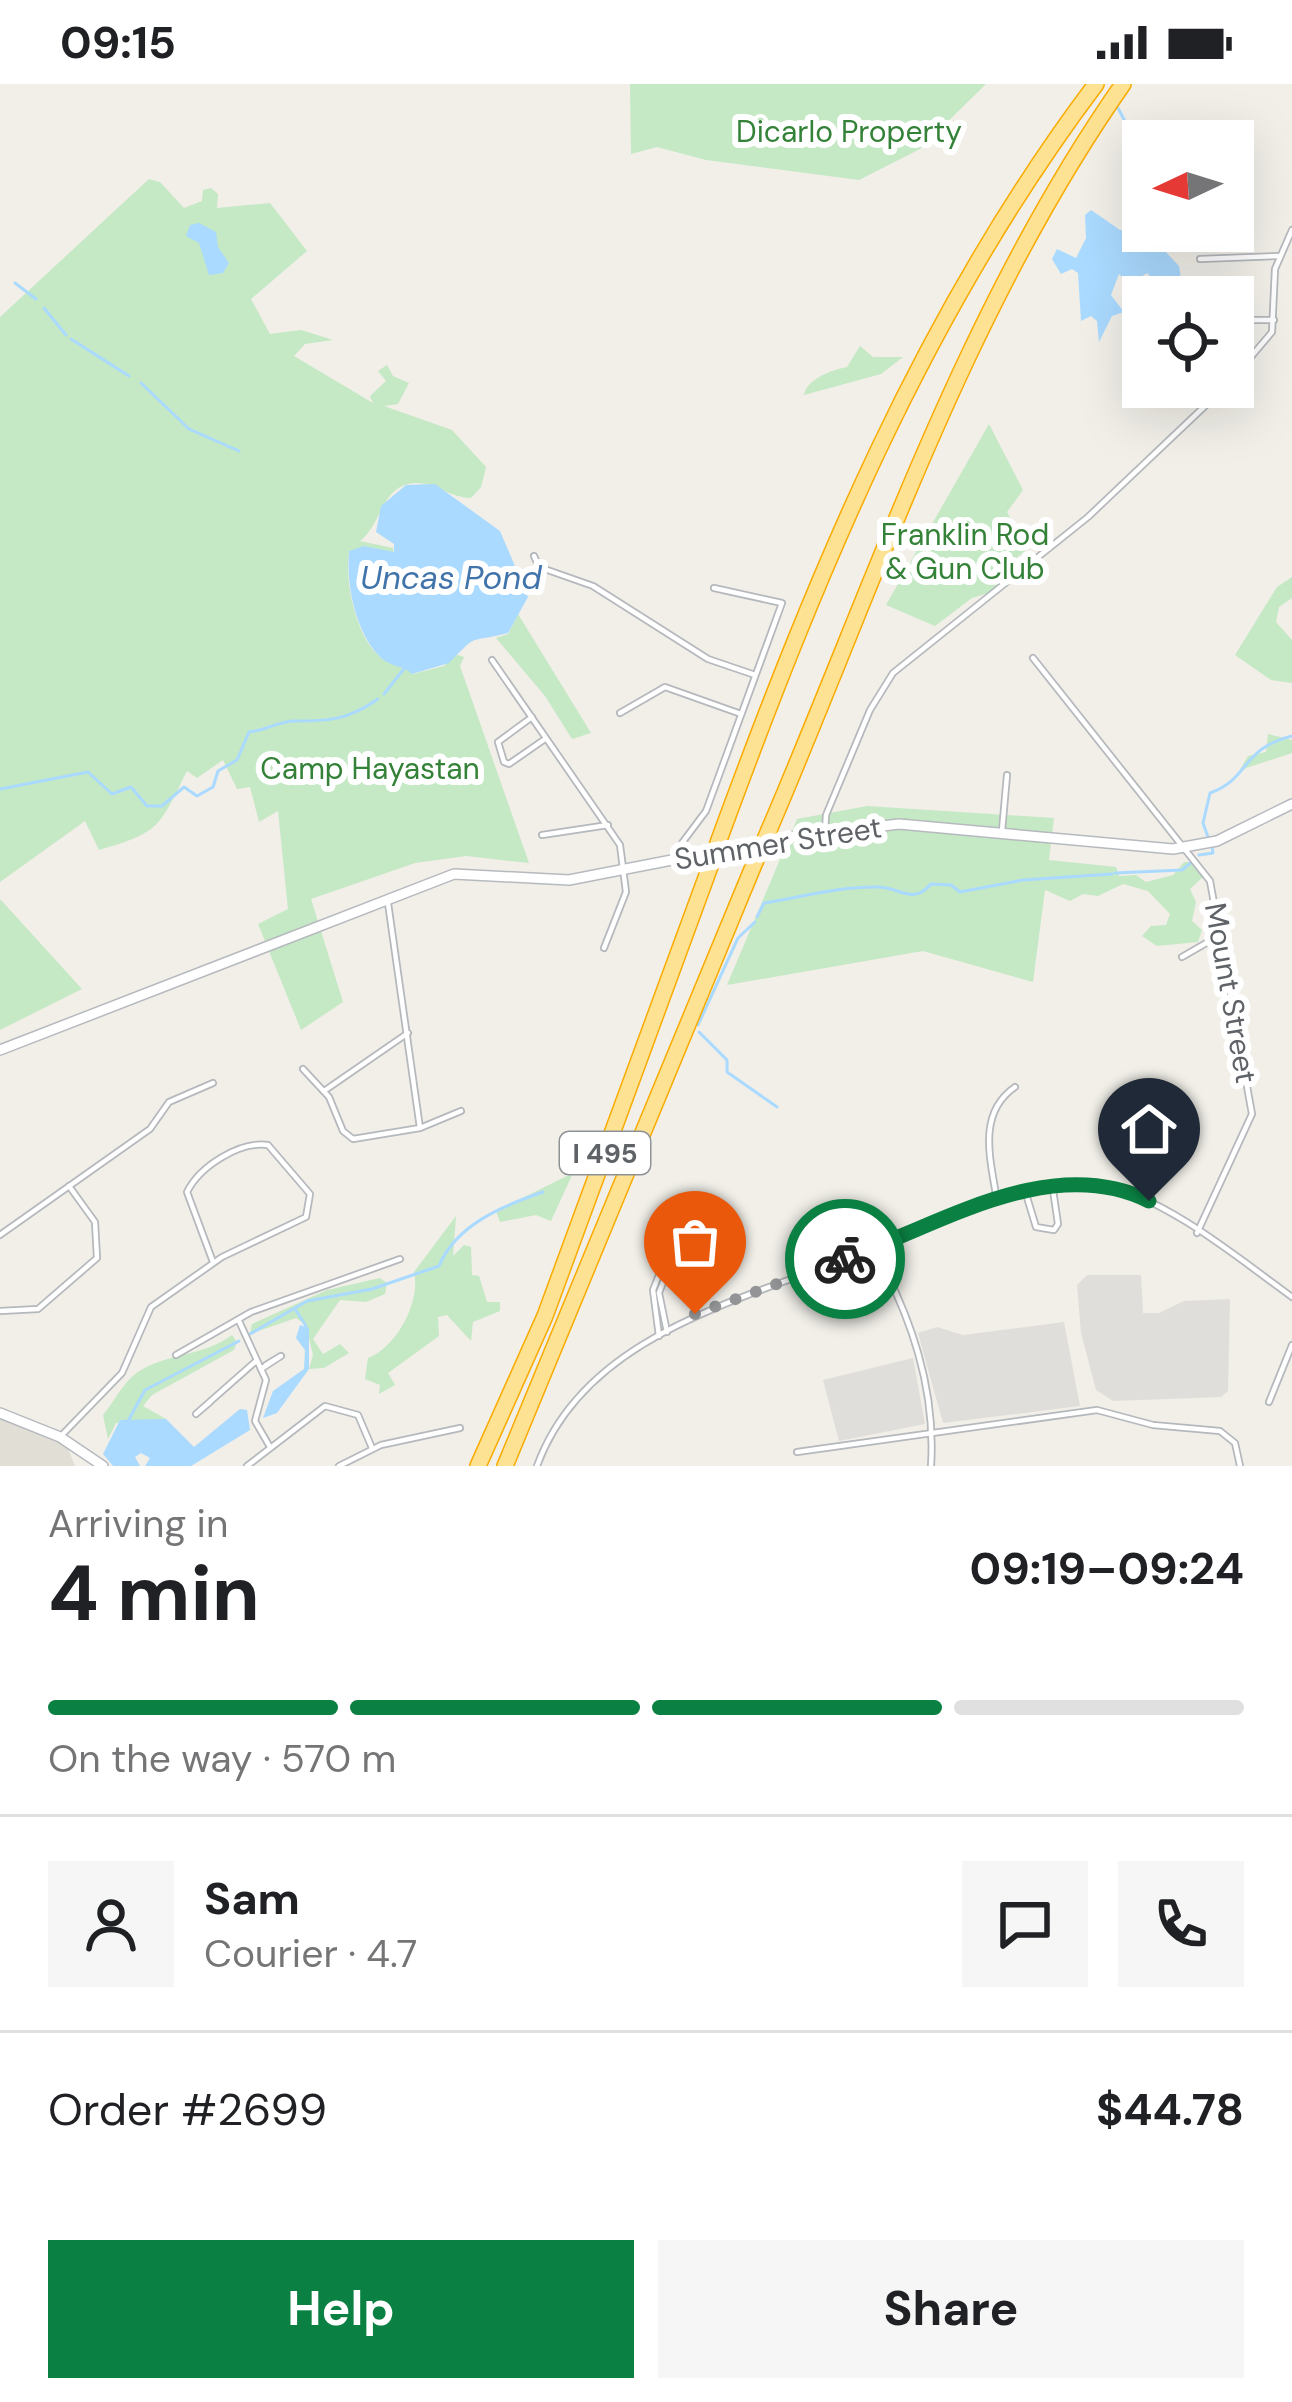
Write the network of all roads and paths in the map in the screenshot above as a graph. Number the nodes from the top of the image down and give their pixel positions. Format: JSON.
{"nodes":[{"id":1,"x":1096,"y":84,"type":"edge"},
{"id":2,"x":1123,"y":84,"type":"edge"},
{"id":3,"x":1292,"y":230,"type":"edge"},
{"id":4,"x":1279,"y":256,"type":"junction"},
{"id":5,"x":1200,"y":259,"type":"dead end"},
{"id":6,"x":1254,"y":320,"type":"edge"},
{"id":7,"x":1274,"y":320,"type":"junction"},
{"id":8,"x":1254,"y":355,"type":"edge"},
{"id":9,"x":1203,"y":408,"type":"edge"},
{"id":10,"x":534,"y":556,"type":"dead end"},
{"id":11,"x":713,"y":589,"type":"dead end"},
{"id":12,"x":1034,"y":658,"type":"dead end"},
{"id":13,"x":492,"y":660,"type":"dead end"},
{"id":14,"x":755,"y":675,"type":"junction"},
{"id":15,"x":620,"y":713,"type":"dead end"},
{"id":16,"x":741,"y":714,"type":"junction"},
{"id":17,"x":532,"y":716,"type":"junction"},
{"id":18,"x":548,"y":738,"type":"junction"},
{"id":19,"x":1007,"y":775,"type":"dead end"},
{"id":20,"x":1292,"y":804,"type":"edge"},
{"id":21,"x":608,"y":825,"type":"junction"},
{"id":22,"x":1002,"y":831,"type":"junction"},
{"id":23,"x":825,"y":832,"type":"junction"},
{"id":24,"x":542,"y":835,"type":"dead end"},
{"id":25,"x":1186,"y":848,"type":"junction"},
{"id":26,"x":679,"y":858,"type":"junction"},
{"id":27,"x":625,"y":868,"type":"junction"},
{"id":28,"x":387,"y":898,"type":"junction"},
{"id":29,"x":1220,"y":935,"type":"junction"},
{"id":30,"x":604,"y":948,"type":"dead end"},
{"id":31,"x":1182,"y":957,"type":"dead end"},
{"id":32,"x":408,"y":1034,"type":"junction"},
{"id":33,"x":0,"y":1050,"type":"edge"},
{"id":34,"x":303,"y":1069,"type":"dead end"},
{"id":35,"x":213,"y":1083,"type":"dead end"},
{"id":36,"x":1015,"y":1087,"type":"dead end"},
{"id":37,"x":324,"y":1091,"type":"junction"},
{"id":38,"x":461,"y":1111,"type":"dead end"},
{"id":39,"x":420,"y":1129,"type":"junction"},
{"id":40,"x":69,"y":1186,"type":"junction"},
{"id":41,"x":1053,"y":1189,"type":"junction"},
{"id":42,"x":1026,"y":1194,"type":"junction"},
{"id":43,"x":997,"y":1201,"type":"junction"},
{"id":44,"x":1197,"y":1233,"type":"junction"},
{"id":45,"x":0,"y":1235,"type":"edge"},
{"id":46,"x":873,"y":1247,"type":"junction"},
{"id":47,"x":400,"y":1259,"type":"dead end"},
{"id":48,"x":213,"y":1262,"type":"junction"},
{"id":49,"x":1292,"y":1297,"type":"edge"},
{"id":50,"x":0,"y":1311,"type":"edge"},
{"id":51,"x":239,"y":1319,"type":"junction"},
{"id":52,"x":667,"y":1331,"type":"junction"},
{"id":53,"x":659,"y":1336,"type":"junction"},
{"id":54,"x":1292,"y":1345,"type":"edge"},
{"id":55,"x":176,"y":1355,"type":"dead end"},
{"id":56,"x":256,"y":1361,"type":"junction"},
{"id":57,"x":209,"y":1402,"type":"dead end"},
{"id":58,"x":1269,"y":1402,"type":"dead end"},
{"id":59,"x":0,"y":1413,"type":"edge"},
{"id":60,"x":460,"y":1428,"type":"dead end"},
{"id":61,"x":934,"y":1431,"type":"junction"},
{"id":62,"x":60,"y":1437,"type":"junction"},
{"id":63,"x":270,"y":1447,"type":"junction"},
{"id":64,"x":372,"y":1448,"type":"junction"},
{"id":65,"x":796,"y":1452,"type":"dead end"},
{"id":66,"x":507,"y":1461,"type":"edge"},
{"id":67,"x":103,"y":1466,"type":"edge"},
{"id":68,"x":247,"y":1466,"type":"edge"},
{"id":69,"x":340,"y":1466,"type":"edge"},
{"id":70,"x":478,"y":1466,"type":"edge"},
{"id":71,"x":537,"y":1466,"type":"edge"},
{"id":72,"x":931,"y":1466,"type":"edge"},
{"id":73,"x":1240,"y":1466,"type":"edge"}],
"edges":[{"from":1,"to":70,"type":"highway","number":"I 495","bridge":true},
{"from":2,"to":66,"type":"highway","number":"I 495","bridge":true},
{"from":3,"to":4,"type":"street"},
{"from":4,"to":5,"type":"street"},
{"from":4,"to":7,"type":"street"},
{"from":6,"to":7,"type":"street"},
{"from":7,"to":8,"type":"street"},
{"from":9,"to":23,"type":"street"},
{"from":10,"to":14,"type":"street"},
{"from":11,"to":14,"type":"street"},
{"from":12,"to":25,"type":"street","name":"Mount Street"},
{"from":13,"to":17,"type":"street"},
{"from":14,"to":16,"type":"street"},
{"from":15,"to":16,"type":"street"},
{"from":16,"to":26,"type":"street"},
{"from":17,"to":18,"type":"street"},
{"from":17,"to":18,"type":"street"},
{"from":18,"to":21,"type":"street"},
{"from":19,"to":22,"type":"street"},
{"from":20,"to":25,"type":"main road","name":"Summer Street"},
{"from":21,"to":24,"type":"street"},
{"from":21,"to":27,"type":"street"},
{"from":22,"to":23,"type":"main road","name":"Summer Street"},
{"from":22,"to":25,"type":"main road","name":"Summer Street"},
{"from":23,"to":26,"type":"main road","name":"Summer Street"},
{"from":25,"to":29,"type":"street","name":"Mount Street"},
{"from":26,"to":27,"type":"main road","name":"Summer Street"},
{"from":27,"to":28,"type":"main road","name":"Summer Street"},
{"from":27,"to":30,"type":"street"},
{"from":28,"to":32,"type":"street"},
{"from":28,"to":33,"type":"main road","name":"Summer Street"},
{"from":29,"to":31,"type":"street"},
{"from":29,"to":44,"type":"street","name":"Mount Street"},
{"from":32,"to":37,"type":"street"},
{"from":32,"to":39,"type":"street"},
{"from":34,"to":37,"type":"street"},
{"from":35,"to":40,"type":"street"},
{"from":36,"to":43,"type":"street"},
{"from":37,"to":39,"type":"street"},
{"from":38,"to":39,"type":"street"},
{"from":40,"to":45,"type":"street"},
{"from":40,"to":50,"type":"street"},
{"from":41,"to":42,"type":"street"},
{"from":41,"to":42,"type":"street"},
{"from":41,"to":44,"type":"street"},
{"from":42,"to":43,"type":"street"},
{"from":43,"to":46,"type":"street"},
{"from":44,"to":49,"type":"street"},
{"from":46,"to":52,"type":"street"},
{"from":46,"to":61,"type":"street"},
{"from":47,"to":51,"type":"street"},
{"from":48,"to":48,"type":"street"},
{"from":48,"to":62,"type":"street"},
{"from":51,"to":55,"type":"street"},
{"from":51,"to":56,"type":"street"},
{"from":52,"to":53,"type":"street"},
{"from":52,"to":53,"type":"street"},
{"from":53,"to":71,"type":"street"},
{"from":54,"to":58,"type":"street"},
{"from":56,"to":57,"type":"street"},
{"from":56,"to":63,"type":"street"},
{"from":59,"to":62,"type":"main road"},
{"from":60,"to":64,"type":"street"},
{"from":61,"to":65,"type":"street"},
{"from":61,"to":72,"type":"street"},
{"from":61,"to":73,"type":"street"},
{"from":62,"to":67,"type":"main road"},
{"from":63,"to":64,"type":"street"},
{"from":63,"to":68,"type":"street"},
{"from":64,"to":69,"type":"street"}]}
